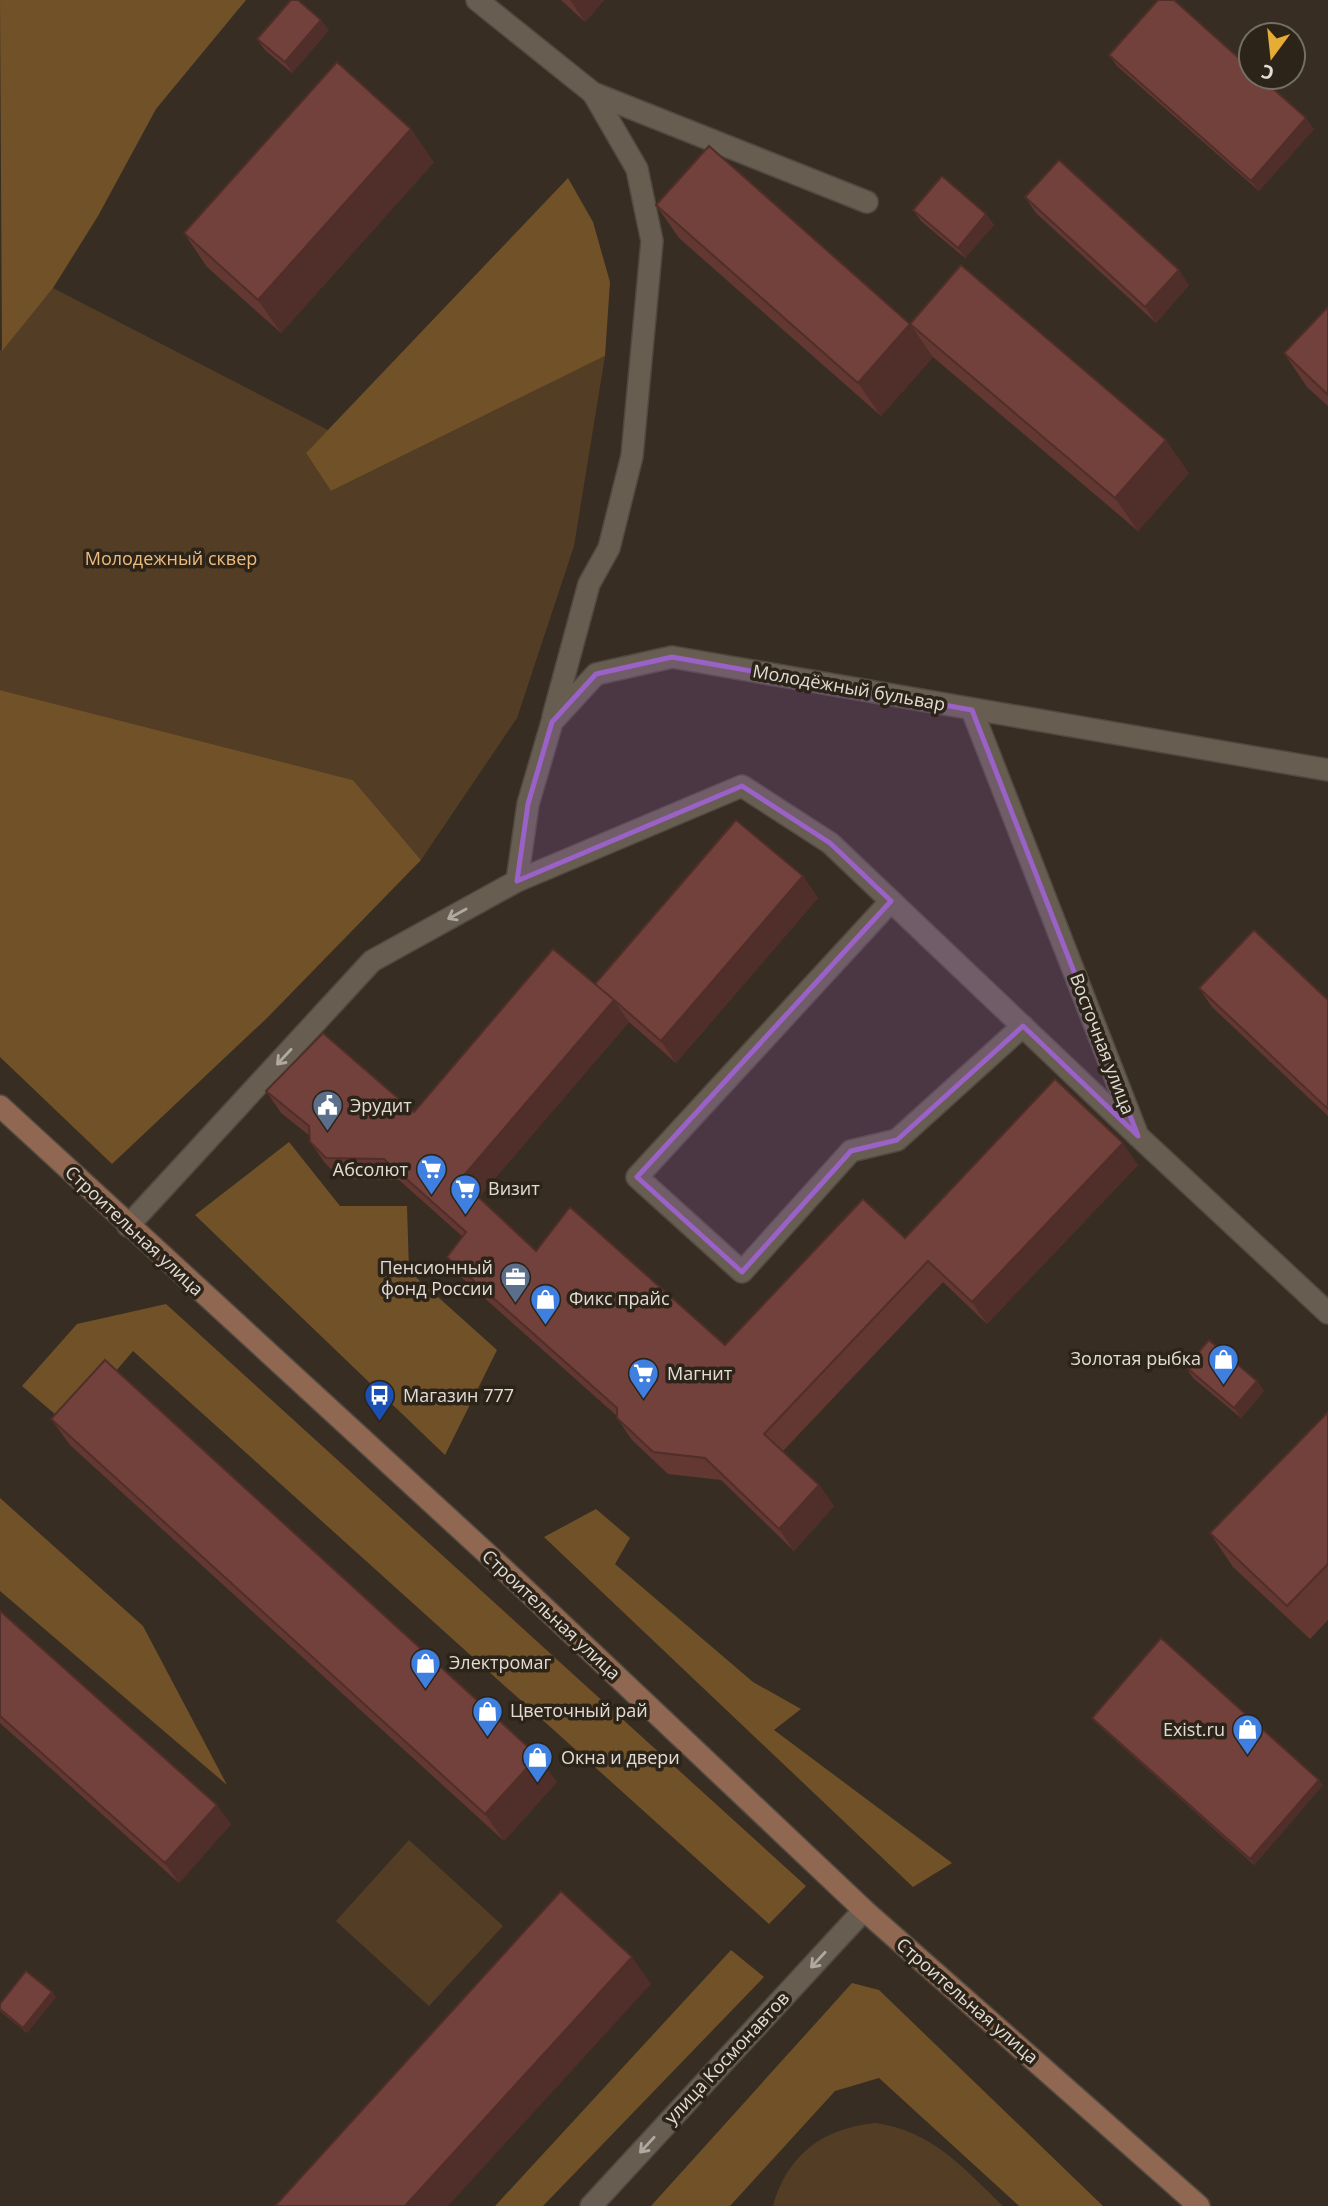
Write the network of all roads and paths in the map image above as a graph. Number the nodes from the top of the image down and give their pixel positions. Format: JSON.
{"nodes":[{"id":1,"x":477,"y":0,"type":"edge"},
{"id":2,"x":593,"y":93,"type":"junction"},
{"id":3,"x":867,"y":202,"type":"dead end"},
{"id":4,"x":972,"y":710,"type":"junction"},
{"id":5,"x":552,"y":722,"type":"junction"},
{"id":6,"x":1328,"y":770,"type":"edge"},
{"id":7,"x":517,"y":881,"type":"junction"},
{"id":8,"x":891,"y":901,"type":"junction"},
{"id":9,"x":1023,"y":1026,"type":"junction"},
{"id":10,"x":0,"y":1106,"type":"edge"},
{"id":11,"x":1138,"y":1136,"type":"junction"},
{"id":12,"x":128,"y":1226,"type":"junction"},
{"id":13,"x":1328,"y":1313,"type":"edge"},
{"id":14,"x":864,"y":1910,"type":"junction"},
{"id":15,"x":591,"y":2206,"type":"edge"},
{"id":16,"x":1199,"y":2206,"type":"edge"}],
"edges":[{"from":1,"to":2,"type":"street"},
{"from":2,"to":3,"type":"street"},
{"from":2,"to":5,"type":"street"},
{"from":4,"to":5,"type":"street","name":"Молодёжный бульвар"},
{"from":4,"to":6,"type":"street","name":"Молодёжный бульвар"},
{"from":4,"to":11,"type":"street","name":"Восточная улица"},
{"from":5,"to":7,"type":"street","name":"Молодёжный бульвар"},
{"from":7,"to":8,"type":"street"},
{"from":7,"to":12,"type":"street","one_way":true},
{"from":8,"to":9,"type":"street"},
{"from":8,"to":9,"type":"street"},
{"from":9,"to":11,"type":"street"},
{"from":10,"to":12,"type":"street","name":"Строительная улица"},
{"from":11,"to":13,"type":"street","name":"Восточная улица"},
{"from":12,"to":14,"type":"street","name":"Строительная улица"},
{"from":14,"to":15,"type":"street","name":"улица Космонавтов","one_way":true},
{"from":14,"to":16,"type":"street","name":"Строительная улица"}]}
